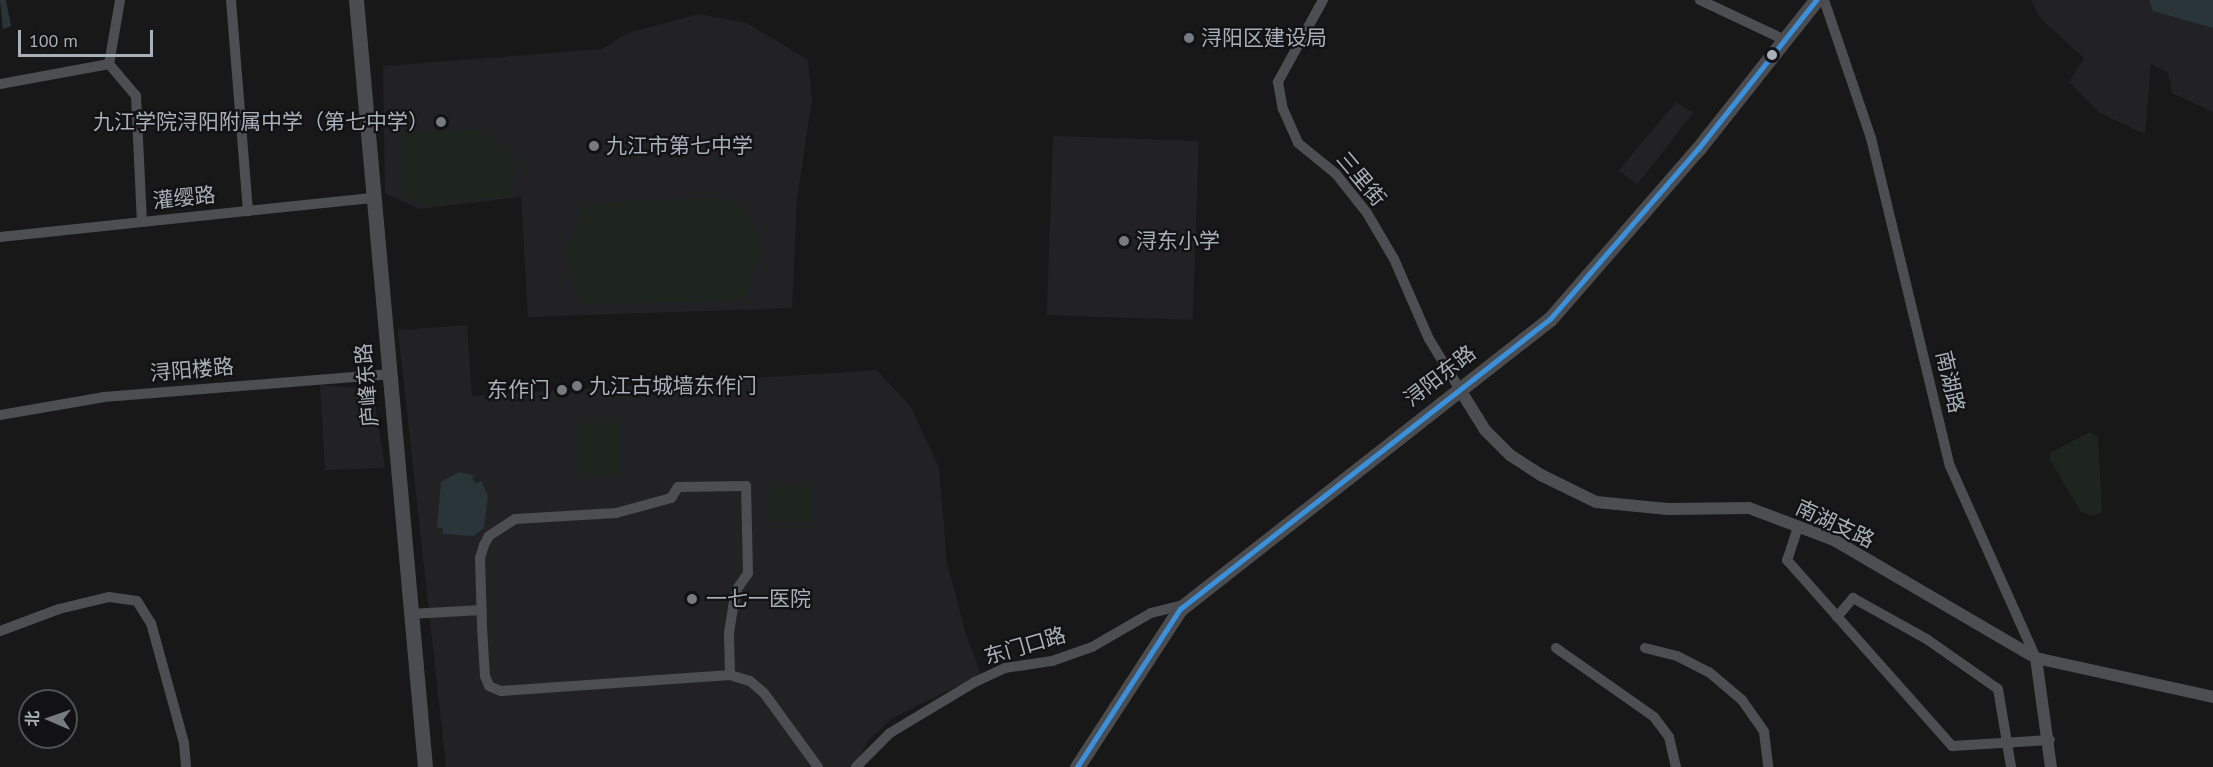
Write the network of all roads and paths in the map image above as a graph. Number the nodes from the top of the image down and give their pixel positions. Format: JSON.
{"nodes":[{"id":1,"x":120,"y":0,"type":"edge"},
{"id":2,"x":231,"y":0,"type":"edge"},
{"id":3,"x":356,"y":0,"type":"edge"},
{"id":4,"x":1323,"y":0,"type":"edge"},
{"id":5,"x":1700,"y":0,"type":"edge"},
{"id":6,"x":1816,"y":0,"type":"edge"},
{"id":7,"x":1824,"y":0,"type":"edge"},
{"id":8,"x":1785,"y":39,"type":"junction"},
{"id":9,"x":108,"y":64,"type":"junction"},
{"id":10,"x":0,"y":84,"type":"edge"},
{"id":11,"x":372,"y":198,"type":"junction"},
{"id":12,"x":248,"y":211,"type":"junction"},
{"id":13,"x":142,"y":222,"type":"junction"},
{"id":14,"x":0,"y":237,"type":"edge"},
{"id":15,"x":388,"y":374,"type":"junction"},
{"id":16,"x":1459,"y":388,"type":"junction"},
{"id":17,"x":0,"y":415,"type":"edge"},
{"id":18,"x":1798,"y":526,"type":"junction"},
{"id":19,"x":1186,"y":604,"type":"junction"},
{"id":20,"x":482,"y":610,"type":"junction"},
{"id":21,"x":410,"y":614,"type":"junction"},
{"id":22,"x":1837,"y":617,"type":"junction"},
{"id":23,"x":0,"y":631,"type":"edge"},
{"id":24,"x":1557,"y":648,"type":"dead end"},
{"id":25,"x":1645,"y":648,"type":"dead end"},
{"id":26,"x":2036,"y":658,"type":"junction"},
{"id":27,"x":730,"y":675,"type":"junction"},
{"id":28,"x":2213,"y":697,"type":"edge"},
{"id":29,"x":2050,"y":740,"type":"junction"},
{"id":30,"x":2008,"y":743,"type":"junction"},
{"id":31,"x":186,"y":767,"type":"edge"},
{"id":32,"x":425,"y":767,"type":"edge"},
{"id":33,"x":819,"y":767,"type":"edge"},
{"id":34,"x":856,"y":767,"type":"edge"},
{"id":35,"x":1077,"y":767,"type":"edge"},
{"id":36,"x":1676,"y":767,"type":"edge"},
{"id":37,"x":1768,"y":767,"type":"edge"},
{"id":38,"x":2011,"y":767,"type":"edge"},
{"id":39,"x":2051,"y":767,"type":"edge"}],
"edges":[{"from":1,"to":9,"type":"street"},
{"from":2,"to":12,"type":"street"},
{"from":3,"to":11,"type":"main road","name":"庐峰东路"},
{"from":4,"to":16,"type":"street","name":"三里街"},
{"from":5,"to":8,"type":"street"},
{"from":6,"to":8,"type":"main road","name":"浔阳东路"},
{"from":7,"to":26,"type":"street","name":"南湖路"},
{"from":8,"to":16,"type":"main road","name":"浔阳东路"},
{"from":9,"to":10,"type":"street"},
{"from":9,"to":13,"type":"street"},
{"from":11,"to":12,"type":"street","name":"灌缨路"},
{"from":11,"to":15,"type":"main road","name":"庐峰东路"},
{"from":12,"to":13,"type":"street","name":"灌缨路"},
{"from":13,"to":14,"type":"street","name":"灌缨路"},
{"from":15,"to":17,"type":"street","name":"浔阳楼路"},
{"from":15,"to":21,"type":"main road","name":"庐峰东路"},
{"from":16,"to":18,"type":"street","name":"南湖支路"},
{"from":16,"to":19,"type":"main road","name":"浔阳东路"},
{"from":18,"to":22,"type":"street"},
{"from":18,"to":26,"type":"street","name":"南湖支路"},
{"from":19,"to":34,"type":"street","name":"东门口路"},
{"from":19,"to":35,"type":"main road","name":"浔阳东路"},
{"from":20,"to":21,"type":"street"},
{"from":20,"to":27,"type":"street"},
{"from":20,"to":27,"type":"street"},
{"from":21,"to":32,"type":"main road","name":"庐峰东路"},
{"from":22,"to":30,"type":"street"},
{"from":22,"to":30,"type":"street"},
{"from":23,"to":31,"type":"street"},
{"from":24,"to":36,"type":"street"},
{"from":25,"to":37,"type":"street"},
{"from":26,"to":28,"type":"street","name":"南湖支路"},
{"from":26,"to":29,"type":"street","name":"南湖路"},
{"from":27,"to":33,"type":"street"},
{"from":29,"to":30,"type":"street"},
{"from":29,"to":39,"type":"street","name":"南湖路"},
{"from":30,"to":38,"type":"street"}]}
